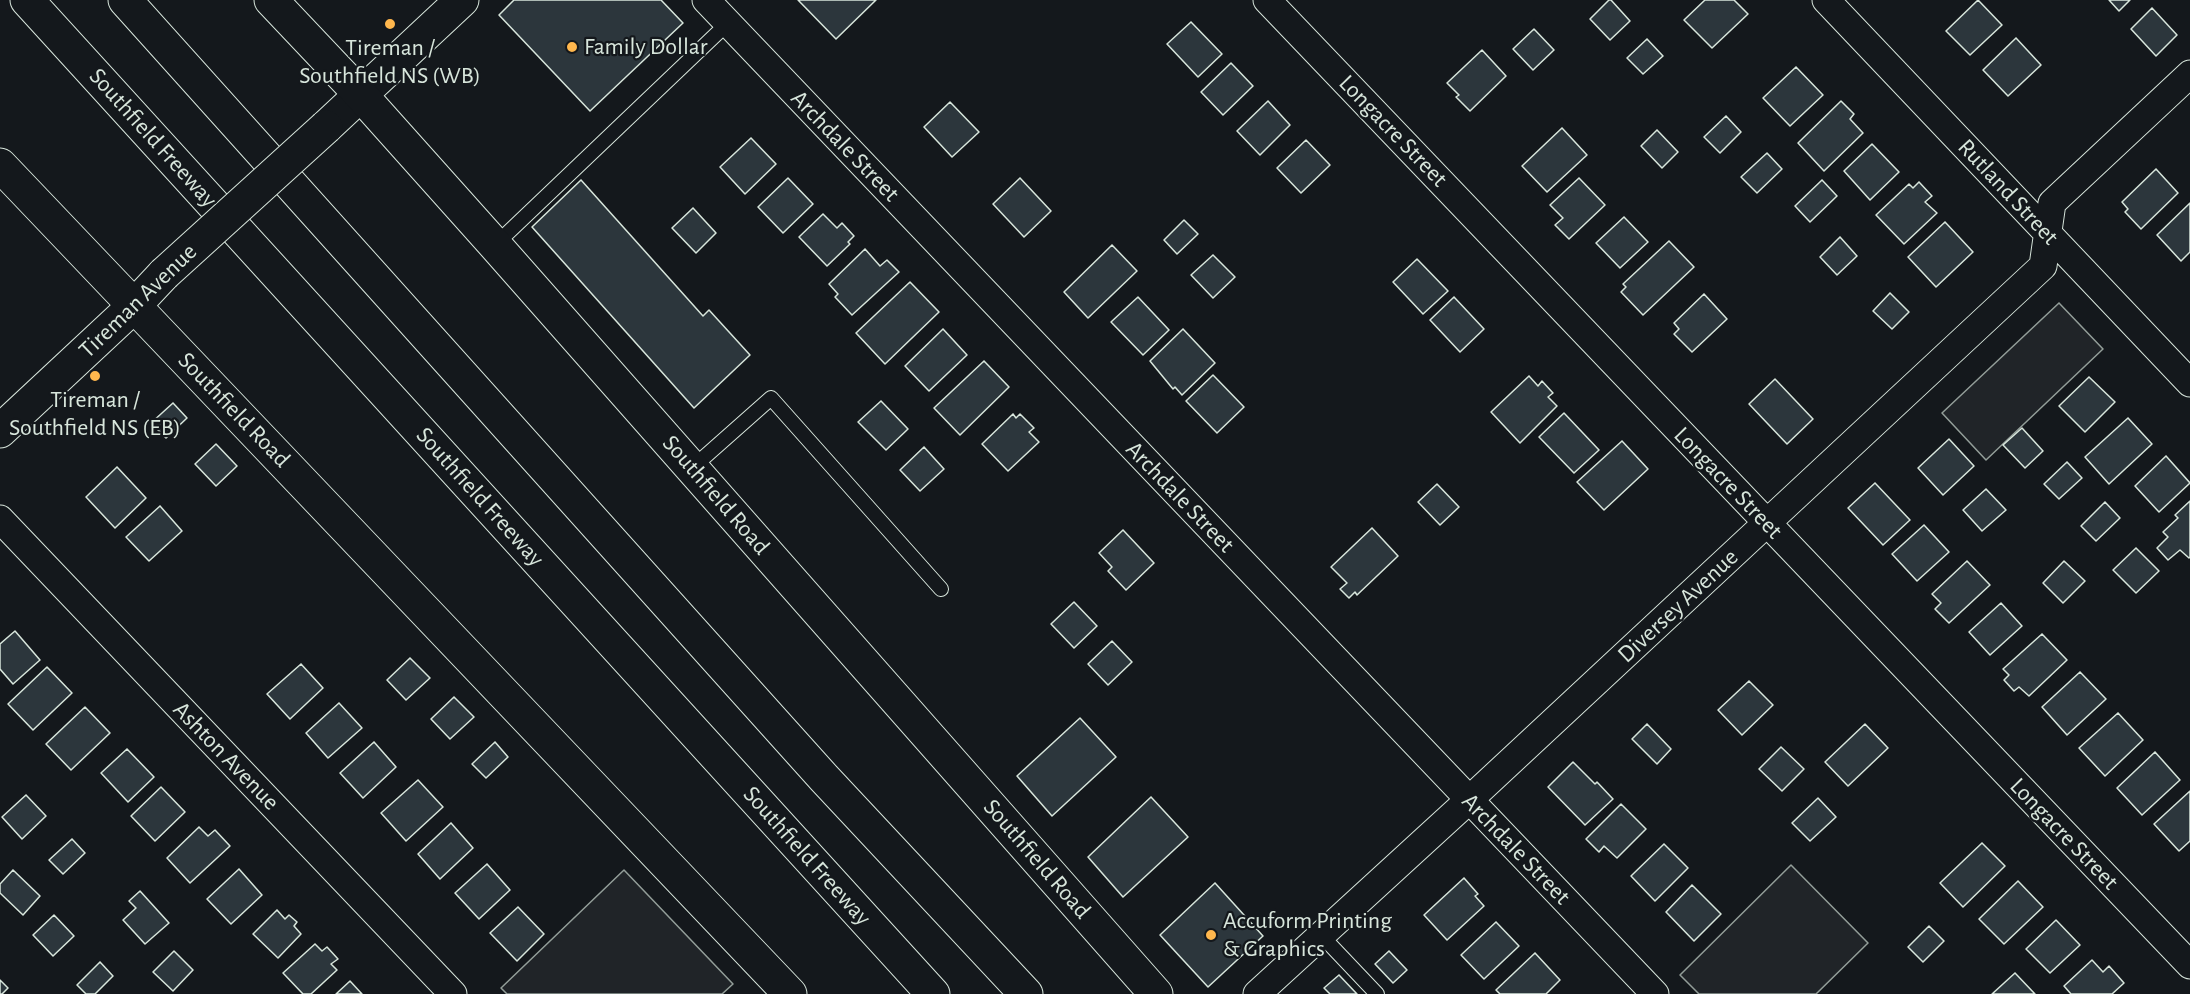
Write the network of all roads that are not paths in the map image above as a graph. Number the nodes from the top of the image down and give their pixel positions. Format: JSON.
{"nodes":[{"id":1,"x":27,"y":0,"type":"edge"},
{"id":2,"x":125,"y":0,"type":"edge"},
{"id":3,"x":271,"y":0,"type":"edge"},
{"id":4,"x":462,"y":0,"type":"edge"},
{"id":5,"x":706,"y":0,"type":"edge"},
{"id":6,"x":1267,"y":0,"type":"edge"},
{"id":7,"x":1826,"y":0,"type":"edge"},
{"id":8,"x":728,"y":23,"type":"junction"},
{"id":9,"x":2190,"y":74,"type":"edge"},
{"id":10,"x":360,"y":94,"type":"junction"},
{"id":11,"x":0,"y":165,"type":"edge"},
{"id":12,"x":2048,"y":234,"type":"junction"},
{"id":13,"x":495,"y":245,"type":"junction"},
{"id":14,"x":134,"y":306,"type":"junction"},
{"id":15,"x":2190,"y":383,"type":"edge"},
{"id":16,"x":0,"y":431,"type":"edge"},
{"id":17,"x":692,"y":468,"type":"junction"},
{"id":18,"x":0,"y":519,"type":"edge"},
{"id":19,"x":1767,"y":524,"type":"junction"},
{"id":20,"x":941,"y":589,"type":"dead end"},
{"id":21,"x":1469,"y":800,"type":"junction"},
{"id":22,"x":1321,"y":936,"type":"junction"},
{"id":23,"x":2190,"y":965,"type":"edge"},
{"id":24,"x":453,"y":994,"type":"edge"},
{"id":25,"x":790,"y":994,"type":"edge"},
{"id":26,"x":933,"y":994,"type":"edge"},
{"id":27,"x":1026,"y":994,"type":"edge"},
{"id":28,"x":1156,"y":994,"type":"edge"},
{"id":29,"x":1257,"y":994,"type":"edge"},
{"id":30,"x":1377,"y":994,"type":"edge"},
{"id":31,"x":1655,"y":994,"type":"edge"}],
"edges":[{"from":1,"to":26,"type":"main road","name":"Southfield Freeway"},
{"from":2,"to":27,"type":"main road"},
{"from":3,"to":10,"type":"main road","name":"Southfield Road"},
{"from":4,"to":10,"type":"main road","name":"Tireman Avenue"},
{"from":5,"to":8,"type":"street","name":"Archdale Street"},
{"from":6,"to":19,"type":"street","name":"Longacre Street"},
{"from":7,"to":12,"type":"street","name":"Rutland Street"},
{"from":8,"to":13,"type":"lane"},
{"from":8,"to":21,"type":"street","name":"Archdale Street"},
{"from":9,"to":12,"type":"street","name":"Diversey Avenue"},
{"from":10,"to":13,"type":"main road","name":"Southfield Road"},
{"from":10,"to":14,"type":"main road","name":"Tireman Avenue","bridge":true},
{"from":11,"to":14,"type":"main road","name":"Southfield Road"},
{"from":12,"to":15,"type":"street","name":"Rutland Street"},
{"from":12,"to":19,"type":"street","name":"Diversey Avenue"},
{"from":13,"to":17,"type":"main road","name":"Southfield Road"},
{"from":14,"to":16,"type":"main road","name":"Tireman Avenue"},
{"from":14,"to":25,"type":"main road","name":"Southfield Road"},
{"from":17,"to":20,"type":"lane"},
{"from":17,"to":28,"type":"main road","name":"Southfield Road"},
{"from":18,"to":24,"type":"street","name":"Ashton Avenue"},
{"from":19,"to":21,"type":"street","name":"Diversey Avenue"},
{"from":19,"to":23,"type":"street","name":"Longacre Street"},
{"from":21,"to":22,"type":"street","name":"Diversey Avenue"},
{"from":21,"to":31,"type":"street","name":"Archdale Street"},
{"from":22,"to":29,"type":"street","name":"Diversey Avenue"},
{"from":22,"to":30,"type":"lane"}]}
